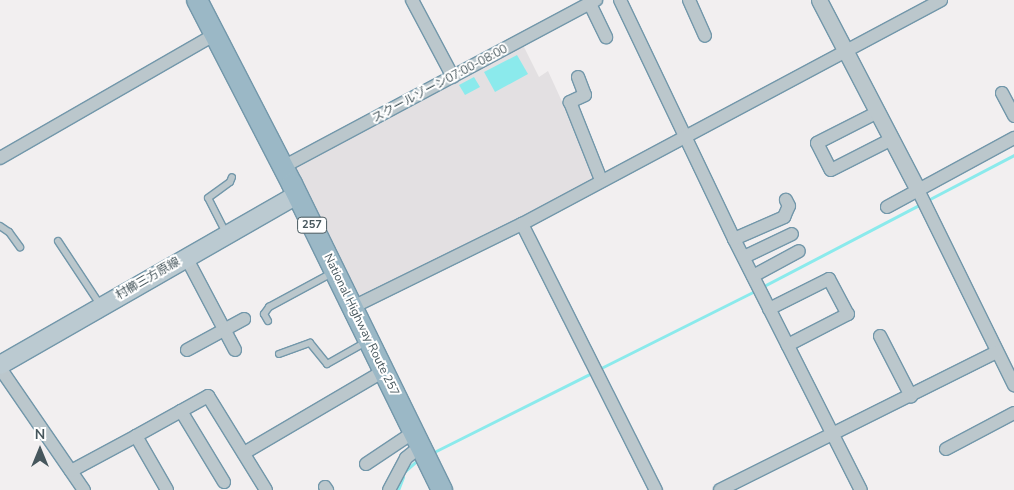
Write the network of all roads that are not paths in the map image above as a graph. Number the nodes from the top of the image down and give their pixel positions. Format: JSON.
{"nodes":[{"id":1,"x":197,"y":0,"type":"edge"},
{"id":2,"x":412,"y":0,"type":"edge"},
{"id":3,"x":620,"y":0,"type":"edge"},
{"id":4,"x":689,"y":0,"type":"edge"},
{"id":5,"x":819,"y":0,"type":"edge"},
{"id":6,"x":941,"y":0,"type":"edge"},
{"id":7,"x":593,"y":2,"type":"edge"},
{"id":8,"x":214,"y":35,"type":"junction"},
{"id":9,"x":705,"y":36,"type":"dead end"},
{"id":10,"x":606,"y":37,"type":"dead end"},
{"id":11,"x":845,"y":51,"type":"junction"},
{"id":12,"x":453,"y":77,"type":"junction"},
{"id":13,"x":578,"y":77,"type":"dead end"},
{"id":14,"x":1002,"y":93,"type":"dead end"},
{"id":15,"x":876,"y":113,"type":"junction"},
{"id":16,"x":1014,"y":116,"type":"edge"},
{"id":17,"x":685,"y":136,"type":"junction"},
{"id":18,"x":1014,"y":138,"type":"edge"},
{"id":19,"x":890,"y":140,"type":"junction"},
{"id":20,"x":0,"y":158,"type":"edge"},
{"id":21,"x":284,"y":167,"type":"junction"},
{"id":22,"x":232,"y":177,"type":"dead end"},
{"id":23,"x":601,"y":180,"type":"junction"},
{"id":24,"x":297,"y":194,"type":"junction"},
{"id":25,"x":786,"y":200,"type":"dead end"},
{"id":26,"x":921,"y":200,"type":"junction"},
{"id":27,"x":887,"y":206,"type":"dead end"},
{"id":28,"x":522,"y":224,"type":"junction"},
{"id":29,"x":0,"y":226,"type":"edge"},
{"id":30,"x":227,"y":234,"type":"junction"},
{"id":31,"x":792,"y":234,"type":"dead end"},
{"id":32,"x":734,"y":239,"type":"junction"},
{"id":33,"x":58,"y":241,"type":"dead end"},
{"id":34,"x":20,"y":247,"type":"dead end"},
{"id":35,"x":799,"y":251,"type":"dead end"},
{"id":36,"x":744,"y":257,"type":"junction"},
{"id":37,"x":186,"y":258,"type":"junction"},
{"id":38,"x":335,"y":271,"type":"junction"},
{"id":39,"x":759,"y":286,"type":"junction"},
{"id":40,"x":101,"y":306,"type":"junction"},
{"id":41,"x":353,"y":307,"type":"junction"},
{"id":42,"x":769,"y":309,"type":"junction"},
{"id":43,"x":244,"y":319,"type":"dead end"},
{"id":44,"x":268,"y":321,"type":"dead end"},
{"id":45,"x":223,"y":330,"type":"junction"},
{"id":46,"x":880,"y":336,"type":"dead end"},
{"id":47,"x":368,"y":339,"type":"junction"},
{"id":48,"x":788,"y":346,"type":"junction"},
{"id":49,"x":187,"y":350,"type":"dead end"},
{"id":50,"x":234,"y":350,"type":"dead end"},
{"id":51,"x":997,"y":352,"type":"junction"},
{"id":52,"x":279,"y":354,"type":"dead end"},
{"id":53,"x":0,"y":366,"type":"edge"},
{"id":54,"x":384,"y":371,"type":"junction"},
{"id":55,"x":1014,"y":385,"type":"edge"},
{"id":56,"x":911,"y":396,"type":"junction"},
{"id":57,"x":181,"y":411,"type":"junction"},
{"id":58,"x":1014,"y":413,"type":"edge"},
{"id":59,"x":832,"y":434,"type":"junction"},
{"id":60,"x":136,"y":436,"type":"junction"},
{"id":61,"x":422,"y":448,"type":"junction"},
{"id":62,"x":946,"y":449,"type":"dead end"},
{"id":63,"x":244,"y":453,"type":"junction"},
{"id":64,"x":366,"y":464,"type":"dead end"},
{"id":65,"x":71,"y":471,"type":"junction"},
{"id":66,"x":224,"y":482,"type":"dead end"},
{"id":67,"x":84,"y":490,"type":"edge"},
{"id":68,"x":167,"y":490,"type":"edge"},
{"id":69,"x":266,"y":490,"type":"edge"},
{"id":70,"x":390,"y":490,"type":"edge"},
{"id":71,"x":442,"y":490,"type":"edge"},
{"id":72,"x":656,"y":490,"type":"edge"},
{"id":73,"x":720,"y":490,"type":"edge"},
{"id":74,"x":861,"y":490,"type":"edge"}],
"edges":[{"from":1,"to":8,"type":"highway","name":"National Highway Route 257","number":"257"},
{"from":2,"to":12,"type":"street"},
{"from":3,"to":17,"type":"street"},
{"from":4,"to":9,"type":"street"},
{"from":5,"to":11,"type":"street"},
{"from":6,"to":11,"type":"street"},
{"from":7,"to":10,"type":"street"},
{"from":7,"to":12,"type":"street","name":"スクールゾーン07:00-08:00"},
{"from":8,"to":20,"type":"street"},
{"from":8,"to":21,"type":"highway","name":"National Highway Route 257","number":"257"},
{"from":11,"to":15,"type":"street"},
{"from":11,"to":17,"type":"street"},
{"from":12,"to":21,"type":"street","name":"スクールゾーン07:00-08:00"},
{"from":13,"to":23,"type":"street"},
{"from":14,"to":16,"type":"street"},
{"from":15,"to":19,"type":"street"},
{"from":15,"to":19,"type":"street"},
{"from":17,"to":23,"type":"street"},
{"from":17,"to":32,"type":"street"},
{"from":18,"to":26,"type":"street"},
{"from":19,"to":26,"type":"street"},
{"from":21,"to":24,"type":"highway","name":"National Highway Route 257","number":"257"},
{"from":22,"to":30,"type":"lane"},
{"from":23,"to":28,"type":"street"},
{"from":24,"to":30,"type":"main road","name":"村櫛三方原線"},
{"from":24,"to":38,"type":"highway","name":"National Highway Route 257","number":"257"},
{"from":25,"to":32,"type":"street"},
{"from":26,"to":27,"type":"street"},
{"from":26,"to":51,"type":"street"},
{"from":28,"to":41,"type":"street"},
{"from":28,"to":72,"type":"street"},
{"from":29,"to":34,"type":"lane"},
{"from":30,"to":37,"type":"main road","name":"村櫛三方原線"},
{"from":31,"to":36,"type":"street"},
{"from":32,"to":36,"type":"street"},
{"from":33,"to":40,"type":"lane"},
{"from":35,"to":39,"type":"street"},
{"from":36,"to":39,"type":"street"},
{"from":37,"to":40,"type":"main road","name":"村櫛三方原線"},
{"from":37,"to":45,"type":"street"},
{"from":38,"to":41,"type":"highway","name":"National Highway Route 257","number":"257"},
{"from":38,"to":44,"type":"lane"},
{"from":39,"to":42,"type":"street"},
{"from":40,"to":53,"type":"main road","name":"村櫛三方原線"},
{"from":41,"to":47,"type":"highway","name":"National Highway Route 257","number":"257"},
{"from":42,"to":48,"type":"street"},
{"from":42,"to":48,"type":"street"},
{"from":43,"to":45,"type":"street"},
{"from":45,"to":49,"type":"street"},
{"from":45,"to":50,"type":"street"},
{"from":46,"to":56,"type":"street"},
{"from":47,"to":52,"type":"lane"},
{"from":47,"to":54,"type":"highway","name":"National Highway Route 257","number":"257"},
{"from":48,"to":59,"type":"street"},
{"from":51,"to":55,"type":"street"},
{"from":51,"to":56,"type":"street"},
{"from":53,"to":65,"type":"street"},
{"from":54,"to":61,"type":"highway","name":"National Highway Route 257","number":"257"},
{"from":54,"to":63,"type":"street"},
{"from":56,"to":59,"type":"street"},
{"from":57,"to":60,"type":"street"},
{"from":57,"to":63,"type":"street"},
{"from":57,"to":66,"type":"street"},
{"from":58,"to":62,"type":"street"},
{"from":59,"to":73,"type":"street"},
{"from":59,"to":74,"type":"street"},
{"from":60,"to":65,"type":"street"},
{"from":60,"to":68,"type":"street"},
{"from":61,"to":64,"type":"street"},
{"from":61,"to":70,"type":"street"},
{"from":61,"to":71,"type":"highway","name":"National Highway Route 257","number":"257"},
{"from":63,"to":69,"type":"street"},
{"from":65,"to":67,"type":"street"}]}
